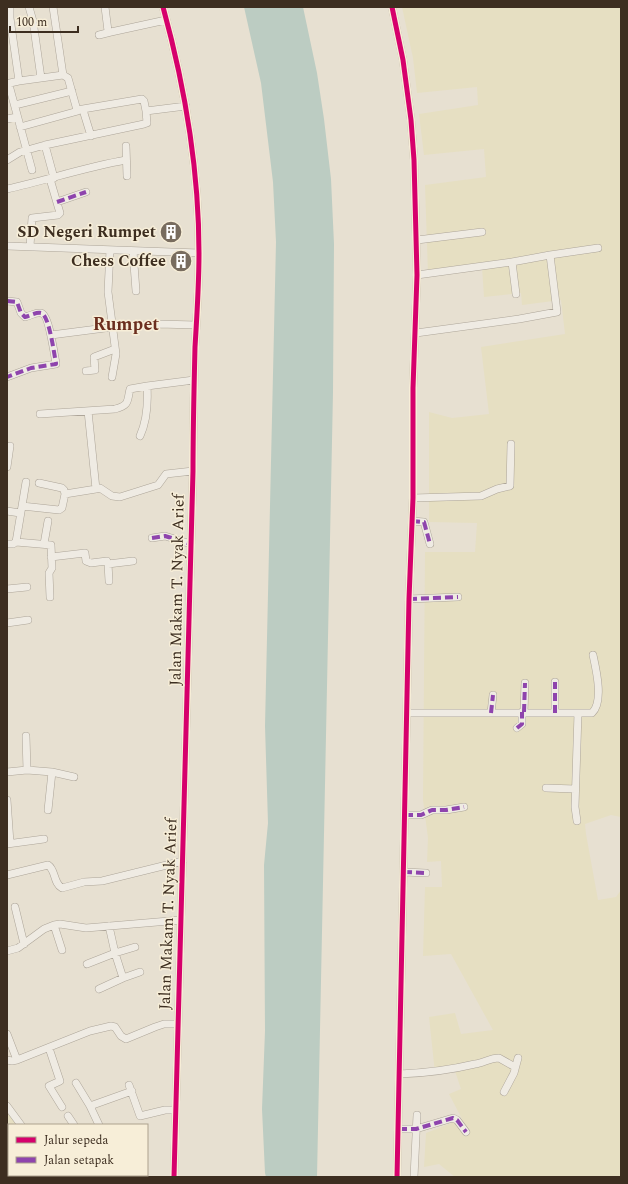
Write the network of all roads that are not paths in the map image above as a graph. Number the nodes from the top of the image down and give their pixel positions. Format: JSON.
{"nodes":[{"id":1,"x":29,"y":7,"type":"edge"},
{"id":2,"x":53,"y":7,"type":"edge"},
{"id":3,"x":105,"y":7,"type":"edge"},
{"id":4,"x":163,"y":7,"type":"edge"},
{"id":5,"x":392,"y":7,"type":"edge"},
{"id":6,"x":10,"y":8,"type":"edge"},
{"id":7,"x":9,"y":18,"type":"edge"},
{"id":8,"x":166,"y":20,"type":"junction"},
{"id":9,"x":111,"y":32,"type":"junction"},
{"id":10,"x":99,"y":35,"type":"dead end"},
{"id":11,"x":63,"y":75,"type":"junction"},
{"id":12,"x":41,"y":78,"type":"junction"},
{"id":13,"x":19,"y":81,"type":"junction"},
{"id":14,"x":72,"y":91,"type":"junction"},
{"id":15,"x":14,"y":105,"type":"junction"},
{"id":16,"x":186,"y":106,"type":"junction"},
{"id":17,"x":80,"y":110,"type":"junction"},
{"id":18,"x":146,"y":111,"type":"junction"},
{"id":19,"x":17,"y":117,"type":"junction"},
{"id":20,"x":7,"y":119,"type":"edge"},
{"id":21,"x":20,"y":127,"type":"junction"},
{"id":22,"x":91,"y":136,"type":"junction"},
{"id":23,"x":45,"y":145,"type":"junction"},
{"id":24,"x":126,"y":146,"type":"dead end"},
{"id":25,"x":27,"y":150,"type":"junction"},
{"id":26,"x":7,"y":160,"type":"edge"},
{"id":27,"x":126,"y":160,"type":"junction"},
{"id":28,"x":32,"y":170,"type":"dead end"},
{"id":29,"x":127,"y":176,"type":"dead end"},
{"id":30,"x":52,"y":178,"type":"junction"},
{"id":31,"x":7,"y":190,"type":"edge"},
{"id":32,"x":86,"y":192,"type":"dead end"},
{"id":33,"x":57,"y":202,"type":"junction"},
{"id":34,"x":482,"y":232,"type":"dead end"},
{"id":35,"x":417,"y":240,"type":"junction"},
{"id":36,"x":7,"y":246,"type":"edge"},
{"id":37,"x":30,"y":246,"type":"junction"},
{"id":38,"x":598,"y":248,"type":"dead end"},
{"id":39,"x":110,"y":250,"type":"junction"},
{"id":40,"x":133,"y":251,"type":"junction"},
{"id":41,"x":199,"y":253,"type":"junction"},
{"id":42,"x":550,"y":255,"type":"junction"},
{"id":43,"x":512,"y":262,"type":"junction"},
{"id":44,"x":418,"y":275,"type":"junction"},
{"id":45,"x":136,"y":291,"type":"dead end"},
{"id":46,"x":516,"y":294,"type":"dead end"},
{"id":47,"x":7,"y":301,"type":"edge"},
{"id":48,"x":196,"y":324,"type":"junction"},
{"id":49,"x":113,"y":327,"type":"junction"},
{"id":50,"x":418,"y":333,"type":"junction"},
{"id":51,"x":51,"y":335,"type":"junction"},
{"id":52,"x":115,"y":349,"type":"junction"},
{"id":53,"x":86,"y":371,"type":"dead end"},
{"id":54,"x":7,"y":377,"type":"edge"},
{"id":55,"x":112,"y":377,"type":"dead end"},
{"id":56,"x":194,"y":380,"type":"junction"},
{"id":57,"x":147,"y":386,"type":"junction"},
{"id":58,"x":88,"y":411,"type":"junction"},
{"id":59,"x":40,"y":414,"type":"dead end"},
{"id":60,"x":140,"y":436,"type":"dead end"},
{"id":61,"x":511,"y":444,"type":"dead end"},
{"id":62,"x":10,"y":446,"type":"dead end"},
{"id":63,"x":7,"y":467,"type":"edge"},
{"id":64,"x":193,"y":471,"type":"junction"},
{"id":65,"x":26,"y":482,"type":"dead end"},
{"id":66,"x":39,"y":483,"type":"dead end"},
{"id":67,"x":96,"y":489,"type":"junction"},
{"id":68,"x":65,"y":494,"type":"junction"},
{"id":69,"x":414,"y":498,"type":"junction"},
{"id":70,"x":21,"y":509,"type":"junction"},
{"id":71,"x":7,"y":511,"type":"edge"},
{"id":72,"x":48,"y":521,"type":"dead end"},
{"id":73,"x":417,"y":521,"type":"junction"},
{"id":74,"x":152,"y":538,"type":"dead end"},
{"id":75,"x":16,"y":542,"type":"junction"},
{"id":76,"x":7,"y":544,"type":"edge"},
{"id":77,"x":44,"y":544,"type":"junction"},
{"id":78,"x":191,"y":544,"type":"junction"},
{"id":79,"x":430,"y":544,"type":"dead end"},
{"id":80,"x":51,"y":557,"type":"junction"},
{"id":81,"x":133,"y":561,"type":"dead end"},
{"id":82,"x":108,"y":564,"type":"junction"},
{"id":83,"x":109,"y":580,"type":"dead end"},
{"id":84,"x":27,"y":587,"type":"dead end"},
{"id":85,"x":7,"y":589,"type":"edge"},
{"id":86,"x":50,"y":597,"type":"dead end"},
{"id":87,"x":458,"y":597,"type":"dead end"},
{"id":88,"x":415,"y":599,"type":"junction"},
{"id":89,"x":28,"y":620,"type":"dead end"},
{"id":90,"x":7,"y":623,"type":"edge"},
{"id":91,"x":593,"y":655,"type":"dead end"},
{"id":92,"x":555,"y":682,"type":"dead end"},
{"id":93,"x":524,"y":683,"type":"dead end"},
{"id":94,"x":493,"y":694,"type":"dead end"},
{"id":95,"x":523,"y":712,"type":"junction"},
{"id":96,"x":413,"y":713,"type":"junction"},
{"id":97,"x":491,"y":713,"type":"junction"},
{"id":98,"x":555,"y":713,"type":"junction"},
{"id":99,"x":578,"y":713,"type":"junction"},
{"id":100,"x":517,"y":728,"type":"dead end"},
{"id":101,"x":26,"y":736,"type":"dead end"},
{"id":102,"x":27,"y":770,"type":"junction"},
{"id":103,"x":7,"y":772,"type":"edge"},
{"id":104,"x":52,"y":772,"type":"junction"},
{"id":105,"x":74,"y":777,"type":"dead end"},
{"id":106,"x":546,"y":788,"type":"dead end"},
{"id":107,"x":575,"y":789,"type":"junction"},
{"id":108,"x":7,"y":800,"type":"edge"},
{"id":109,"x":464,"y":807,"type":"dead end"},
{"id":110,"x":48,"y":810,"type":"dead end"},
{"id":111,"x":407,"y":816,"type":"junction"},
{"id":112,"x":577,"y":821,"type":"dead end"},
{"id":113,"x":44,"y":840,"type":"dead end"},
{"id":114,"x":9,"y":843,"type":"edge"},
{"id":115,"x":183,"y":861,"type":"junction"},
{"id":116,"x":404,"y":872,"type":"junction"},
{"id":117,"x":420,"y":873,"type":"dead end"},
{"id":118,"x":7,"y":875,"type":"edge"},
{"id":119,"x":15,"y":908,"type":"dead end"},
{"id":120,"x":181,"y":920,"type":"junction"},
{"id":121,"x":54,"y":925,"type":"junction"},
{"id":122,"x":109,"y":926,"type":"junction"},
{"id":123,"x":24,"y":944,"type":"junction"},
{"id":124,"x":135,"y":947,"type":"dead end"},
{"id":125,"x":62,"y":950,"type":"dead end"},
{"id":126,"x":7,"y":951,"type":"edge"},
{"id":127,"x":115,"y":953,"type":"junction"},
{"id":128,"x":87,"y":964,"type":"dead end"},
{"id":129,"x":140,"y":972,"type":"dead end"},
{"id":130,"x":123,"y":978,"type":"junction"},
{"id":131,"x":99,"y":989,"type":"dead end"},
{"id":132,"x":178,"y":1024,"type":"junction"},
{"id":133,"x":7,"y":1034,"type":"edge"},
{"id":134,"x":49,"y":1048,"type":"junction"},
{"id":135,"x":518,"y":1058,"type":"dead end"},
{"id":136,"x":7,"y":1060,"type":"edge"},
{"id":137,"x":17,"y":1060,"type":"junction"},
{"id":138,"x":515,"y":1067,"type":"junction"},
{"id":139,"x":400,"y":1074,"type":"junction"},
{"id":140,"x":76,"y":1083,"type":"dead end"},
{"id":141,"x":504,"y":1092,"type":"dead end"},
{"id":142,"x":7,"y":1106,"type":"edge"},
{"id":143,"x":90,"y":1106,"type":"junction"},
{"id":144,"x":62,"y":1107,"type":"dead end"},
{"id":145,"x":176,"y":1110,"type":"junction"},
{"id":146,"x":417,"y":1114,"type":"dead end"},
{"id":147,"x":68,"y":1116,"type":"dead end"},
{"id":148,"x":20,"y":1124,"type":"edge"},
{"id":149,"x":73,"y":1124,"type":"edge"},
{"id":150,"x":98,"y":1124,"type":"edge"},
{"id":151,"x":400,"y":1129,"type":"junction"},
{"id":152,"x":415,"y":1129,"type":"junction"},
{"id":153,"x":466,"y":1132,"type":"dead end"},
{"id":154,"x":174,"y":1177,"type":"edge"},
{"id":155,"x":397,"y":1177,"type":"edge"},
{"id":156,"x":414,"y":1177,"type":"edge"}],
"edges":[{"from":1,"to":12,"type":"street"},
{"from":2,"to":11,"type":"street"},
{"from":3,"to":9,"type":"street"},
{"from":4,"to":8,"type":"street","name":"Jalan Makam T. Nyak Arief"},
{"from":5,"to":35,"type":"street"},
{"from":6,"to":7,"type":"street"},
{"from":7,"to":13,"type":"street"},
{"from":8,"to":9,"type":"street"},
{"from":8,"to":16,"type":"street","name":"Jalan Makam T. Nyak Arief"},
{"from":9,"to":10,"type":"street"},
{"from":11,"to":12,"type":"street"},
{"from":11,"to":14,"type":"street"},
{"from":12,"to":13,"type":"street"},
{"from":13,"to":15,"type":"street"},
{"from":14,"to":15,"type":"street"},
{"from":14,"to":17,"type":"street"},
{"from":15,"to":19,"type":"street"},
{"from":16,"to":18,"type":"street"},
{"from":16,"to":41,"type":"street","name":"Jalan Makam T. Nyak Arief"},
{"from":17,"to":18,"type":"street"},
{"from":17,"to":21,"type":"street"},
{"from":17,"to":22,"type":"street"},
{"from":18,"to":22,"type":"street"},
{"from":19,"to":20,"type":"street"},
{"from":19,"to":21,"type":"street"},
{"from":21,"to":25,"type":"street"},
{"from":22,"to":23,"type":"street"},
{"from":23,"to":25,"type":"street"},
{"from":23,"to":30,"type":"street"},
{"from":24,"to":27,"type":"street"},
{"from":25,"to":26,"type":"street"},
{"from":25,"to":28,"type":"street"},
{"from":27,"to":29,"type":"street"},
{"from":27,"to":30,"type":"street"},
{"from":30,"to":31,"type":"street"},
{"from":30,"to":33,"type":"street"},
{"from":32,"to":33,"type":"street"},
{"from":33,"to":37,"type":"street"},
{"from":34,"to":35,"type":"street"},
{"from":35,"to":44,"type":"street"},
{"from":36,"to":37,"type":"street"},
{"from":37,"to":39,"type":"street"},
{"from":38,"to":42,"type":"street"},
{"from":39,"to":40,"type":"street"},
{"from":39,"to":49,"type":"street"},
{"from":40,"to":41,"type":"street"},
{"from":40,"to":45,"type":"street"},
{"from":41,"to":48,"type":"street","name":"Jalan Makam T. Nyak Arief"},
{"from":42,"to":43,"type":"street"},
{"from":42,"to":50,"type":"street"},
{"from":43,"to":44,"type":"street"},
{"from":43,"to":46,"type":"street"},
{"from":44,"to":50,"type":"street"},
{"from":47,"to":51,"type":"street"},
{"from":48,"to":49,"type":"street"},
{"from":48,"to":56,"type":"street","name":"Jalan Makam T. Nyak Arief"},
{"from":49,"to":51,"type":"street"},
{"from":49,"to":52,"type":"street"},
{"from":50,"to":69,"type":"street"},
{"from":51,"to":54,"type":"street"},
{"from":52,"to":53,"type":"street"},
{"from":52,"to":55,"type":"street"},
{"from":56,"to":57,"type":"street"},
{"from":56,"to":64,"type":"street","name":"Jalan Makam T. Nyak Arief"},
{"from":57,"to":58,"type":"street"},
{"from":57,"to":60,"type":"street"},
{"from":58,"to":59,"type":"street"},
{"from":58,"to":67,"type":"street"},
{"from":61,"to":69,"type":"street"},
{"from":62,"to":63,"type":"street"},
{"from":64,"to":67,"type":"street"},
{"from":64,"to":78,"type":"street","name":"Jalan Makam T. Nyak Arief"},
{"from":65,"to":70,"type":"street"},
{"from":66,"to":68,"type":"street"},
{"from":67,"to":68,"type":"street"},
{"from":68,"to":70,"type":"street"},
{"from":69,"to":73,"type":"street"},
{"from":70,"to":71,"type":"street"},
{"from":70,"to":75,"type":"street"},
{"from":72,"to":77,"type":"street"},
{"from":73,"to":79,"type":"street"},
{"from":73,"to":88,"type":"street"},
{"from":74,"to":78,"type":"street"},
{"from":75,"to":76,"type":"street"},
{"from":75,"to":77,"type":"street"},
{"from":77,"to":80,"type":"street"},
{"from":78,"to":115,"type":"street","name":"Jalan Makam T. Nyak Arief"},
{"from":80,"to":82,"type":"street"},
{"from":80,"to":86,"type":"street"},
{"from":81,"to":82,"type":"street"},
{"from":82,"to":83,"type":"street"},
{"from":84,"to":85,"type":"street"},
{"from":87,"to":88,"type":"street"},
{"from":88,"to":96,"type":"street"},
{"from":89,"to":90,"type":"street"},
{"from":91,"to":99,"type":"street"},
{"from":92,"to":98,"type":"street"},
{"from":93,"to":95,"type":"street"},
{"from":94,"to":97,"type":"street"},
{"from":95,"to":97,"type":"street"},
{"from":95,"to":98,"type":"street"},
{"from":95,"to":100,"type":"street"},
{"from":96,"to":97,"type":"street"},
{"from":96,"to":111,"type":"street"},
{"from":98,"to":99,"type":"street"},
{"from":99,"to":107,"type":"street"},
{"from":101,"to":102,"type":"street"},
{"from":102,"to":103,"type":"street"},
{"from":102,"to":104,"type":"street"},
{"from":104,"to":105,"type":"street"},
{"from":104,"to":110,"type":"street"},
{"from":106,"to":107,"type":"street"},
{"from":107,"to":112,"type":"street"},
{"from":108,"to":114,"type":"street"},
{"from":109,"to":111,"type":"street"},
{"from":111,"to":116,"type":"street"},
{"from":113,"to":114,"type":"street"},
{"from":115,"to":118,"type":"street"},
{"from":115,"to":120,"type":"street","name":"Jalan Makam T. Nyak Arief"},
{"from":116,"to":117,"type":"street"},
{"from":116,"to":139,"type":"street"},
{"from":119,"to":123,"type":"street"},
{"from":120,"to":122,"type":"street"},
{"from":120,"to":132,"type":"street","name":"Jalan Makam T. Nyak Arief"},
{"from":121,"to":122,"type":"street"},
{"from":121,"to":123,"type":"street"},
{"from":121,"to":125,"type":"street"},
{"from":122,"to":127,"type":"street"},
{"from":123,"to":126,"type":"street"},
{"from":124,"to":127,"type":"street"},
{"from":127,"to":128,"type":"street"},
{"from":127,"to":130,"type":"street"},
{"from":129,"to":130,"type":"street"},
{"from":130,"to":131,"type":"street"},
{"from":132,"to":134,"type":"street"},
{"from":132,"to":145,"type":"street","name":"Jalan Makam T. Nyak Arief"},
{"from":133,"to":137,"type":"street"},
{"from":134,"to":137,"type":"street"},
{"from":134,"to":144,"type":"street"},
{"from":135,"to":138,"type":"street"},
{"from":136,"to":137,"type":"street"},
{"from":138,"to":139,"type":"street"},
{"from":138,"to":141,"type":"street"},
{"from":139,"to":151,"type":"street"},
{"from":140,"to":143,"type":"street"},
{"from":142,"to":148,"type":"street"},
{"from":143,"to":145,"type":"street"},
{"from":143,"to":150,"type":"street"},
{"from":145,"to":154,"type":"street","name":"Jalan Makam T. Nyak Arief"},
{"from":146,"to":152,"type":"street"},
{"from":147,"to":149,"type":"street"},
{"from":151,"to":152,"type":"street"},
{"from":151,"to":155,"type":"street"},
{"from":152,"to":153,"type":"street"},
{"from":152,"to":156,"type":"street"}]}
